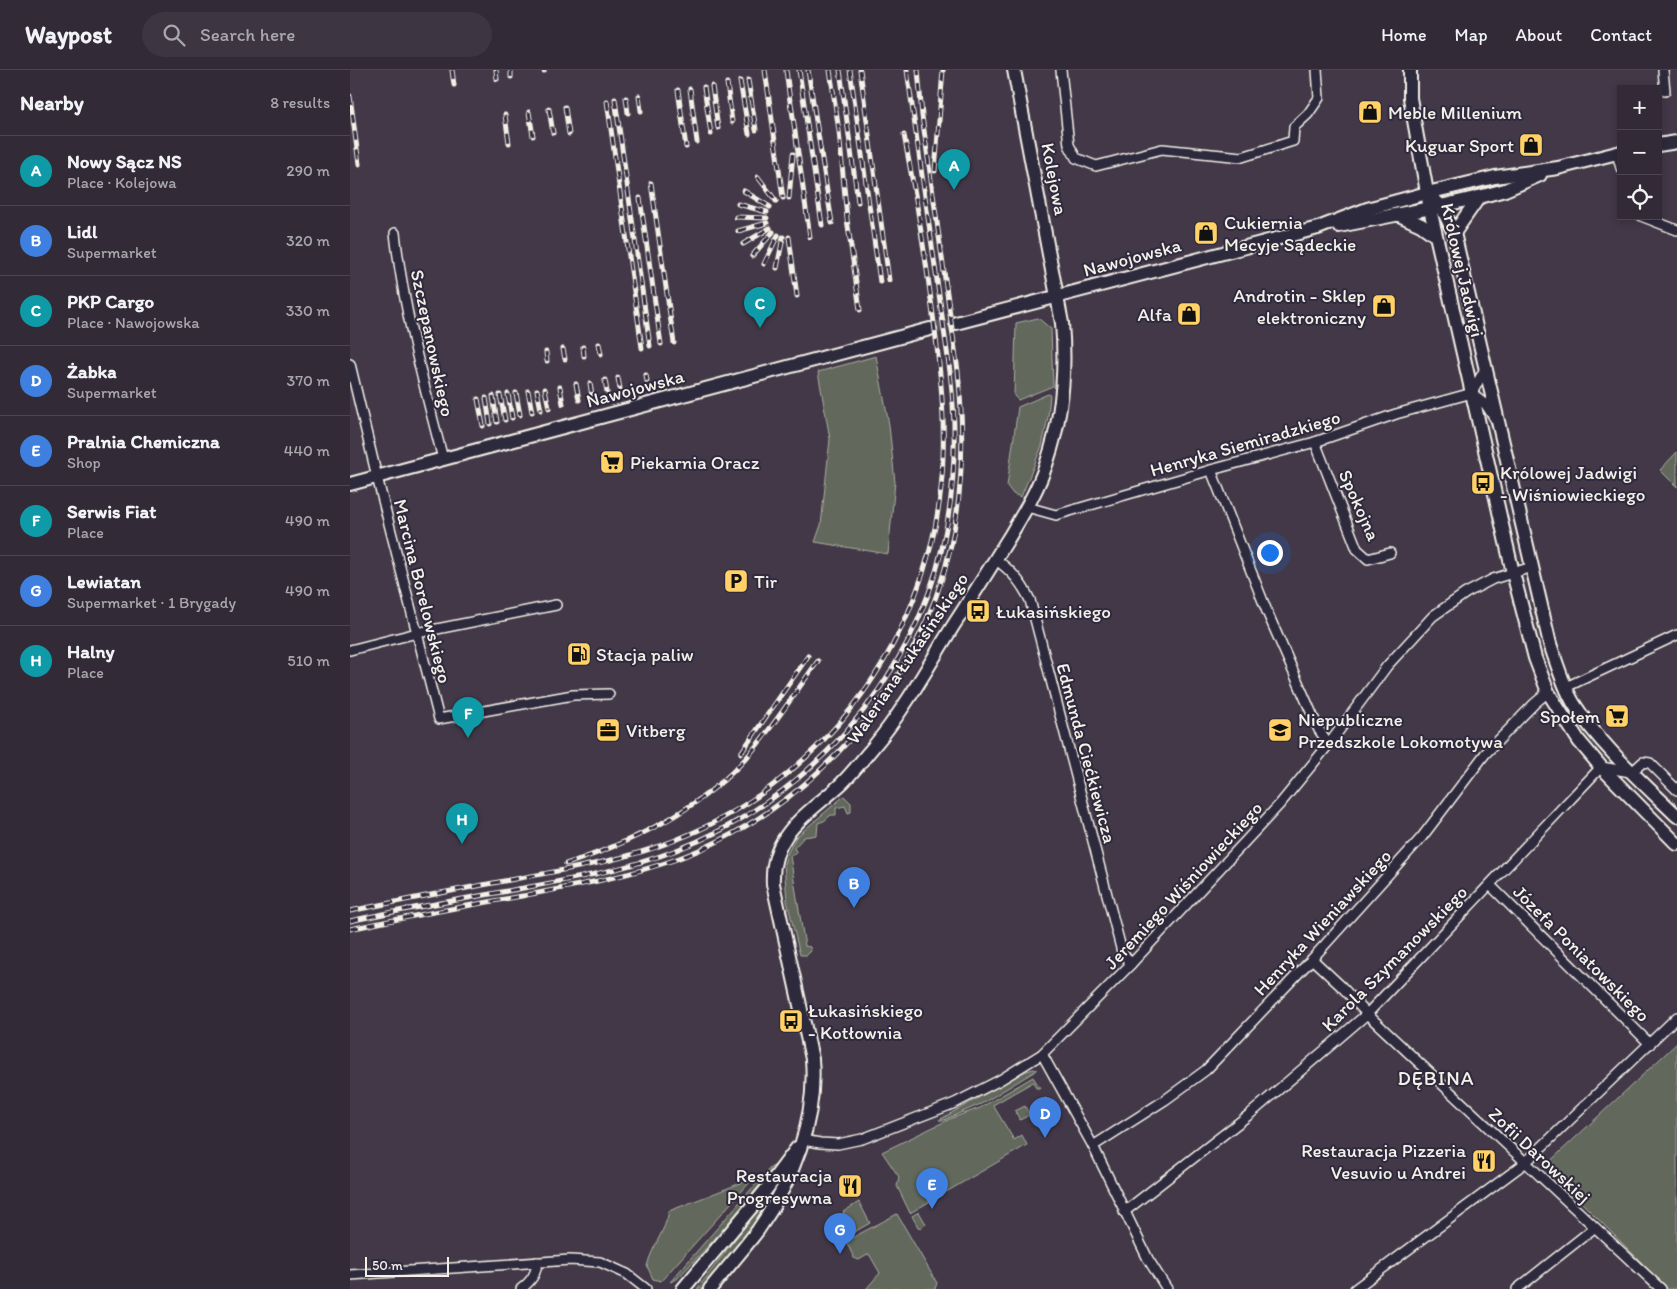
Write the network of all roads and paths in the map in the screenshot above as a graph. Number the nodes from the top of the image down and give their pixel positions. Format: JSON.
{"nodes":[{"id":1,"x":1014,"y":70,"type":"edge"},
{"id":2,"x":1062,"y":70,"type":"edge"},
{"id":3,"x":1317,"y":70,"type":"edge"},
{"id":4,"x":1410,"y":70,"type":"edge"},
{"id":5,"x":1663,"y":70,"type":"edge"},
{"id":6,"x":1665,"y":92,"type":"dead end"},
{"id":7,"x":1677,"y":142,"type":"edge"},
{"id":8,"x":1662,"y":144,"type":"edge"},
{"id":9,"x":1617,"y":153,"type":"edge"},
{"id":10,"x":1558,"y":168,"type":"junction"},
{"id":11,"x":1427,"y":193,"type":"junction"},
{"id":12,"x":1479,"y":197,"type":"junction"},
{"id":13,"x":1435,"y":208,"type":"junction"},
{"id":14,"x":1399,"y":215,"type":"junction"},
{"id":15,"x":1652,"y":220,"type":"edge"},
{"id":16,"x":1318,"y":228,"type":"junction"},
{"id":17,"x":1677,"y":230,"type":"edge"},
{"id":18,"x":395,"y":233,"type":"dead end"},
{"id":19,"x":1454,"y":234,"type":"junction"},
{"id":20,"x":1435,"y":235,"type":"junction"},
{"id":21,"x":1058,"y":296,"type":"junction"},
{"id":22,"x":956,"y":323,"type":"tunnel mouth"},
{"id":23,"x":930,"y":329,"type":"tunnel mouth"},
{"id":24,"x":350,"y":364,"type":"edge"},
{"id":25,"x":1486,"y":367,"type":"junction"},
{"id":26,"x":1472,"y":393,"type":"junction"},
{"id":27,"x":1499,"y":424,"type":"junction"},
{"id":28,"x":1315,"y":442,"type":"junction"},
{"id":29,"x":443,"y":459,"type":"junction"},
{"id":30,"x":1211,"y":470,"type":"junction"},
{"id":31,"x":377,"y":477,"type":"junction"},
{"id":32,"x":350,"y":484,"type":"edge"},
{"id":33,"x":1027,"y":507,"type":"junction"},
{"id":34,"x":1390,"y":553,"type":"dead end"},
{"id":35,"x":995,"y":559,"type":"junction"},
{"id":36,"x":1532,"y":567,"type":"junction"},
{"id":37,"x":1512,"y":573,"type":"junction"},
{"id":38,"x":556,"y":605,"type":"dead end"},
{"id":39,"x":417,"y":633,"type":"junction"},
{"id":40,"x":1677,"y":635,"type":"edge"},
{"id":41,"x":350,"y":650,"type":"edge"},
{"id":42,"x":1566,"y":687,"type":"junction"},
{"id":43,"x":1548,"y":692,"type":"junction"},
{"id":44,"x":608,"y":694,"type":"dead end"},
{"id":45,"x":1329,"y":744,"type":"junction"},
{"id":46,"x":1601,"y":767,"type":"junction"},
{"id":47,"x":1632,"y":772,"type":"junction"},
{"id":48,"x":1677,"y":790,"type":"edge"},
{"id":49,"x":1626,"y":793,"type":"junction"},
{"id":50,"x":1677,"y":816,"type":"edge"},
{"id":51,"x":1677,"y":844,"type":"edge"},
{"id":52,"x":1490,"y":885,"type":"junction"},
{"id":53,"x":1312,"y":959,"type":"junction"},
{"id":54,"x":1131,"y":964,"type":"junction"},
{"id":55,"x":1367,"y":1014,"type":"junction"},
{"id":56,"x":1677,"y":1017,"type":"edge"},
{"id":57,"x":1650,"y":1044,"type":"junction"},
{"id":58,"x":1042,"y":1054,"type":"junction"},
{"id":59,"x":803,"y":1140,"type":"junction"},
{"id":60,"x":1093,"y":1146,"type":"junction"},
{"id":61,"x":1525,"y":1163,"type":"junction"},
{"id":62,"x":1124,"y":1212,"type":"junction"},
{"id":63,"x":1594,"y":1228,"type":"junction"},
{"id":64,"x":537,"y":1262,"type":"junction"},
{"id":65,"x":350,"y":1275,"type":"edge"},
{"id":66,"x":521,"y":1289,"type":"edge"},
{"id":67,"x":646,"y":1289,"type":"edge"},
{"id":68,"x":683,"y":1289,"type":"edge"},
{"id":69,"x":710,"y":1289,"type":"edge"},
{"id":70,"x":1167,"y":1289,"type":"edge"},
{"id":71,"x":1355,"y":1289,"type":"edge"},
{"id":72,"x":1517,"y":1289,"type":"edge"},
{"id":73,"x":1661,"y":1289,"type":"edge"}],
"edges":[{"from":1,"to":21,"type":"street","name":"Kolejowa"},
{"from":2,"to":3,"type":"street"},
{"from":4,"to":11,"type":"street","name":"Królowej Jadwigi"},
{"from":5,"to":6,"type":"street"},
{"from":7,"to":8,"type":"street"},
{"from":9,"to":10,"type":"street","name":"Nawojowska"},
{"from":10,"to":11,"type":"street","name":"Nawojowska"},
{"from":10,"to":12,"type":"street","name":"Nawojowska"},
{"from":11,"to":13,"type":"street","name":"Królowej Jadwigi"},
{"from":11,"to":16,"type":"street","name":"Nawojowska"},
{"from":12,"to":13,"type":"street","name":"Nawojowska"},
{"from":12,"to":19,"type":"street"},
{"from":13,"to":14,"type":"street","name":"Nawojowska"},
{"from":13,"to":19,"type":"street","name":"Królowej Jadwigi"},
{"from":13,"to":20,"type":"street","name":"Królowej Jadwigi"},
{"from":14,"to":16,"type":"street","name":"Nawojowska"},
{"from":14,"to":20,"type":"street"},
{"from":15,"to":17,"type":"street"},
{"from":16,"to":21,"type":"street","name":"Nawojowska"},
{"from":18,"to":29,"type":"street","name":"Szczepanowskiego"},
{"from":19,"to":25,"type":"street","name":"Królowej Jadwigi"},
{"from":20,"to":26,"type":"street","name":"Królowej Jadwigi"},
{"from":21,"to":22,"type":"street","name":"Nawojowska"},
{"from":21,"to":33,"type":"street","name":"Waleriana Łukasińskiego"},
{"from":23,"to":29,"type":"street","name":"Nawojowska"},
{"from":24,"to":31,"type":"street","name":"Marcina Borelowskiego"},
{"from":25,"to":26,"type":"street"},
{"from":25,"to":27,"type":"street","name":"Królowej Jadwigi"},
{"from":26,"to":27,"type":"street"},
{"from":26,"to":28,"type":"street","name":"Henryka Siemiradzkiego"},
{"from":26,"to":37,"type":"street","name":"Królowej Jadwigi"},
{"from":27,"to":36,"type":"street","name":"Królowej Jadwigi"},
{"from":28,"to":30,"type":"street","name":"Henryka Siemiradzkiego"},
{"from":28,"to":34,"type":"street","name":"Spokojna"},
{"from":29,"to":31,"type":"street","name":"Nawojowska"},
{"from":30,"to":33,"type":"street","name":"Henryka Siemiradzkiego"},
{"from":30,"to":45,"type":"street"},
{"from":31,"to":32,"type":"street","name":"Nawojowska"},
{"from":31,"to":39,"type":"street","name":"Marcina Borelowskiego"},
{"from":33,"to":35,"type":"street","name":"Waleriana Łukasińskiego"},
{"from":35,"to":54,"type":"street","name":"Edmunda Ciećkiewicza"},
{"from":35,"to":59,"type":"street","name":"Waleriana Łukasińskiego"},
{"from":36,"to":37,"type":"street","name":"Jeremiego Wiśniowieckiego"},
{"from":36,"to":42,"type":"street","name":"Królowej Jadwigi"},
{"from":37,"to":43,"type":"street","name":"Królowej Jadwigi"},
{"from":37,"to":45,"type":"street","name":"Jeremiego Wiśniowieckiego"},
{"from":38,"to":39,"type":"street"},
{"from":39,"to":41,"type":"street"},
{"from":39,"to":44,"type":"street","name":"Marcina Borelowskiego"},
{"from":40,"to":42,"type":"street"},
{"from":42,"to":47,"type":"street","name":"Królowej Jadwigi"},
{"from":43,"to":46,"type":"street","name":"Królowej Jadwigi"},
{"from":43,"to":53,"type":"street","name":"Henryka Wieniawskiego"},
{"from":45,"to":54,"type":"street","name":"Jeremiego Wiśniowieckiego"},
{"from":46,"to":47,"type":"street"},
{"from":46,"to":49,"type":"street","name":"Królowej Jadwigi"},
{"from":46,"to":52,"type":"street","name":"Karola Szymanowskiego"},
{"from":47,"to":48,"type":"street"},
{"from":47,"to":49,"type":"street"},
{"from":47,"to":50,"type":"street","name":"Królowej Jadwigi"},
{"from":49,"to":51,"type":"street","name":"Królowej Jadwigi"},
{"from":52,"to":55,"type":"street","name":"Karola Szymanowskiego"},
{"from":52,"to":57,"type":"street","name":"Józefa Poniatowskiego"},
{"from":53,"to":55,"type":"street","name":"Zofii Darowskiej"},
{"from":53,"to":60,"type":"street","name":"Henryka Wieniawskiego"},
{"from":54,"to":58,"type":"street","name":"Jeremiego Wiśniowieckiego"},
{"from":55,"to":61,"type":"street","name":"Zofii Darowskiej"},
{"from":55,"to":62,"type":"street","name":"Karola Szymanowskiego"},
{"from":56,"to":57,"type":"street","name":"Józefa Poniatowskiego"},
{"from":57,"to":61,"type":"street","name":"Józefa Poniatowskiego"},
{"from":58,"to":59,"type":"street","name":"Jeremiego Wiśniowieckiego"},
{"from":58,"to":60,"type":"street"},
{"from":59,"to":68,"type":"street"},
{"from":59,"to":69,"type":"street","name":"Waleriana Łukasińskiego"},
{"from":60,"to":62,"type":"street"},
{"from":61,"to":63,"type":"street","name":"Zofii Darowskiej"},
{"from":61,"to":71,"type":"street","name":"Józefa Poniatowskiego"},
{"from":62,"to":70,"type":"street"},
{"from":63,"to":72,"type":"street"},
{"from":63,"to":73,"type":"street","name":"Zofii Darowskiej"},
{"from":64,"to":65,"type":"street"},
{"from":64,"to":66,"type":"street"},
{"from":64,"to":67,"type":"street"}]}
